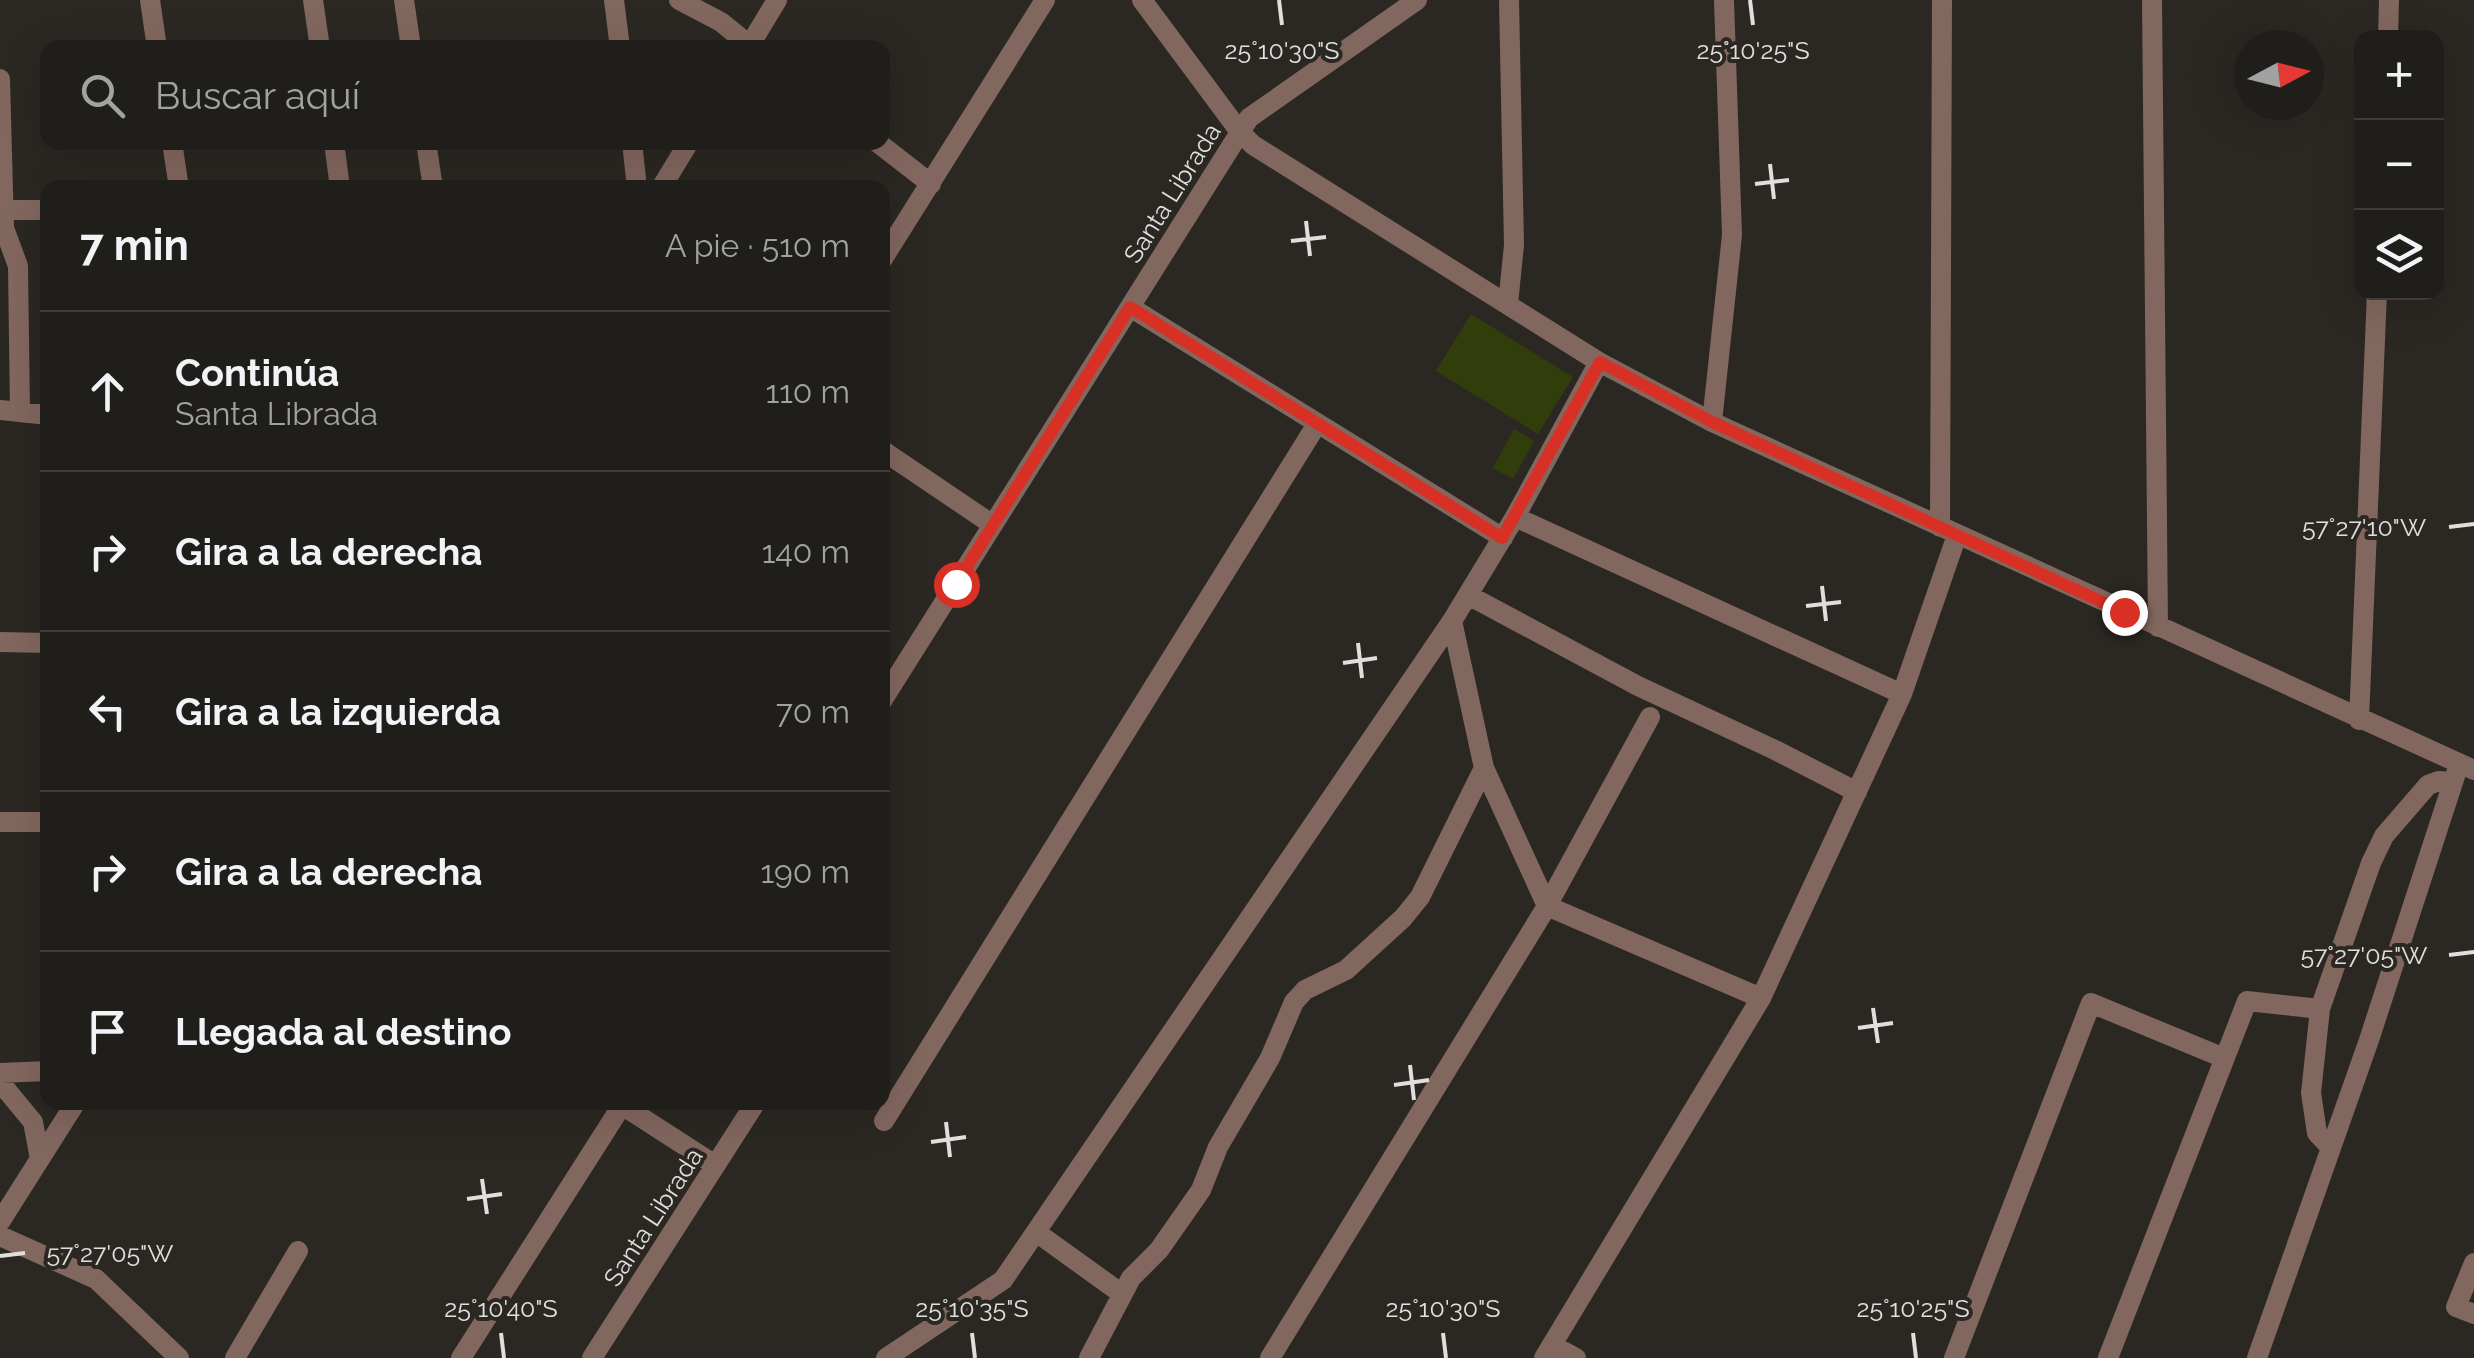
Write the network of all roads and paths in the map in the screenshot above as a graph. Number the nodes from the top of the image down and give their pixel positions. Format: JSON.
{"nodes":[{"id":1,"x":150,"y":0,"type":"edge"},
{"id":2,"x":312,"y":0,"type":"edge"},
{"id":3,"x":404,"y":0,"type":"edge"},
{"id":4,"x":614,"y":0,"type":"edge"},
{"id":5,"x":679,"y":0,"type":"edge"},
{"id":6,"x":777,"y":0,"type":"edge"},
{"id":7,"x":1045,"y":0,"type":"edge"},
{"id":8,"x":1142,"y":0,"type":"edge"},
{"id":9,"x":1416,"y":0,"type":"edge"},
{"id":10,"x":1510,"y":0,"type":"edge"},
{"id":11,"x":1724,"y":0,"type":"edge"},
{"id":12,"x":1942,"y":0,"type":"edge"},
{"id":13,"x":2152,"y":0,"type":"edge"},
{"id":14,"x":2389,"y":0,"type":"edge"},
{"id":15,"x":2388,"y":30,"type":"edge"},
{"id":16,"x":156,"y":40,"type":"edge"},
{"id":17,"x":319,"y":40,"type":"edge"},
{"id":18,"x":410,"y":40,"type":"edge"},
{"id":19,"x":619,"y":40,"type":"edge"},
{"id":20,"x":742,"y":40,"type":"edge"},
{"id":21,"x":754,"y":40,"type":"edge"},
{"id":22,"x":0,"y":79,"type":"edge"},
{"id":23,"x":1244,"y":124,"type":"junction"},
{"id":24,"x":173,"y":150,"type":"edge"},
{"id":25,"x":335,"y":150,"type":"edge"},
{"id":26,"x":427,"y":150,"type":"edge"},
{"id":27,"x":633,"y":150,"type":"edge"},
{"id":28,"x":684,"y":150,"type":"edge"},
{"id":29,"x":887,"y":150,"type":"edge"},
{"id":30,"x":179,"y":180,"type":"edge"},
{"id":31,"x":339,"y":180,"type":"edge"},
{"id":32,"x":431,"y":180,"type":"edge"},
{"id":33,"x":637,"y":180,"type":"edge"},
{"id":34,"x":666,"y":180,"type":"edge"},
{"id":35,"x":932,"y":184,"type":"junction"},
{"id":36,"x":2,"y":210,"type":"edge"},
{"id":37,"x":40,"y":210,"type":"edge"},
{"id":38,"x":890,"y":248,"type":"edge"},
{"id":39,"x":2377,"y":300,"type":"edge"},
{"id":40,"x":1508,"y":304,"type":"junction"},
{"id":41,"x":1130,"y":307,"type":"junction"},
{"id":42,"x":1600,"y":362,"type":"junction"},
{"id":43,"x":10,"y":411,"type":"edge"},
{"id":44,"x":40,"y":414,"type":"edge"},
{"id":45,"x":1712,"y":422,"type":"junction"},
{"id":46,"x":1317,"y":424,"type":"junction"},
{"id":47,"x":890,"y":455,"type":"edge"},
{"id":48,"x":1515,"y":516,"type":"junction"},
{"id":49,"x":993,"y":525,"type":"junction"},
{"id":50,"x":1948,"y":531,"type":"junction"},
{"id":51,"x":1502,"y":538,"type":"junction"},
{"id":52,"x":1468,"y":595,"type":"junction"},
{"id":53,"x":1452,"y":620,"type":"junction"},
{"id":54,"x":2158,"y":627,"type":"junction"},
{"id":55,"x":0,"y":642,"type":"edge"},
{"id":56,"x":40,"y":643,"type":"edge"},
{"id":57,"x":890,"y":688,"type":"edge"},
{"id":58,"x":1902,"y":694,"type":"junction"},
{"id":59,"x":1650,"y":716,"type":"dead end"},
{"id":60,"x":2359,"y":720,"type":"junction"},
{"id":61,"x":1484,"y":768,"type":"junction"},
{"id":62,"x":2462,"y":772,"type":"edge"},
{"id":63,"x":1857,"y":792,"type":"junction"},
{"id":64,"x":0,"y":822,"type":"edge"},
{"id":65,"x":40,"y":822,"type":"edge"},
{"id":66,"x":1547,"y":906,"type":"junction"},
{"id":67,"x":1761,"y":998,"type":"junction"},
{"id":68,"x":2320,"y":1008,"type":"junction"},
{"id":69,"x":2224,"y":1058,"type":"junction"},
{"id":70,"x":40,"y":1071,"type":"edge"},
{"id":71,"x":0,"y":1073,"type":"edge"},
{"id":72,"x":0,"y":1082,"type":"edge"},
{"id":73,"x":71,"y":1110,"type":"edge"},
{"id":74,"x":619,"y":1110,"type":"edge"},
{"id":75,"x":632,"y":1110,"type":"edge"},
{"id":76,"x":751,"y":1110,"type":"edge"},
{"id":77,"x":884,"y":1121,"type":"dead end"},
{"id":78,"x":2331,"y":1148,"type":"junction"},
{"id":79,"x":40,"y":1159,"type":"junction"},
{"id":80,"x":715,"y":1165,"type":"junction"},
{"id":81,"x":0,"y":1222,"type":"edge"},
{"id":82,"x":1036,"y":1232,"type":"junction"},
{"id":83,"x":0,"y":1236,"type":"edge"},
{"id":84,"x":298,"y":1251,"type":"dead end"},
{"id":85,"x":2474,"y":1263,"type":"edge"},
{"id":86,"x":1122,"y":1294,"type":"junction"},
{"id":87,"x":2474,"y":1314,"type":"edge"},
{"id":88,"x":1548,"y":1352,"type":"edge"},
{"id":89,"x":177,"y":1357,"type":"edge"},
{"id":90,"x":235,"y":1358,"type":"edge"},
{"id":91,"x":461,"y":1358,"type":"edge"},
{"id":92,"x":592,"y":1358,"type":"edge"},
{"id":93,"x":886,"y":1358,"type":"edge"},
{"id":94,"x":1089,"y":1358,"type":"edge"},
{"id":95,"x":1270,"y":1358,"type":"edge"},
{"id":96,"x":1576,"y":1358,"type":"edge"},
{"id":97,"x":1954,"y":1358,"type":"edge"},
{"id":98,"x":2108,"y":1358,"type":"edge"},
{"id":99,"x":2257,"y":1358,"type":"edge"}],
"edges":[{"from":1,"to":16,"type":"street"},
{"from":2,"to":17,"type":"street"},
{"from":3,"to":18,"type":"street"},
{"from":4,"to":19,"type":"street"},
{"from":5,"to":20,"type":"street"},
{"from":6,"to":21,"type":"street"},
{"from":7,"to":35,"type":"street"},
{"from":8,"to":23,"type":"street"},
{"from":9,"to":23,"type":"street"},
{"from":10,"to":40,"type":"street"},
{"from":11,"to":45,"type":"street"},
{"from":12,"to":50,"type":"street"},
{"from":13,"to":54,"type":"street"},
{"from":14,"to":15,"type":"street"},
{"from":22,"to":36,"type":"street"},
{"from":23,"to":40,"type":"street"},
{"from":23,"to":41,"type":"street","name":"Santa Librada"},
{"from":24,"to":30,"type":"street"},
{"from":25,"to":31,"type":"street"},
{"from":26,"to":32,"type":"street"},
{"from":27,"to":33,"type":"street"},
{"from":28,"to":34,"type":"street"},
{"from":29,"to":35,"type":"street"},
{"from":35,"to":38,"type":"street"},
{"from":36,"to":37,"type":"street"},
{"from":36,"to":43,"type":"street"},
{"from":39,"to":60,"type":"street"},
{"from":40,"to":42,"type":"street"},
{"from":41,"to":46,"type":"street"},
{"from":41,"to":49,"type":"street","name":"Santa Librada"},
{"from":42,"to":45,"type":"street"},
{"from":42,"to":48,"type":"street"},
{"from":43,"to":44,"type":"street"},
{"from":45,"to":50,"type":"street"},
{"from":46,"to":51,"type":"street"},
{"from":46,"to":77,"type":"street"},
{"from":47,"to":49,"type":"street"},
{"from":48,"to":51,"type":"street"},
{"from":48,"to":58,"type":"street"},
{"from":49,"to":57,"type":"street","name":"Santa Librada"},
{"from":50,"to":54,"type":"street"},
{"from":50,"to":58,"type":"street"},
{"from":51,"to":52,"type":"street"},
{"from":52,"to":53,"type":"street"},
{"from":52,"to":63,"type":"street"},
{"from":53,"to":61,"type":"street"},
{"from":53,"to":82,"type":"street"},
{"from":54,"to":60,"type":"street"},
{"from":55,"to":56,"type":"street"},
{"from":58,"to":63,"type":"street"},
{"from":59,"to":66,"type":"street"},
{"from":60,"to":62,"type":"street"},
{"from":61,"to":66,"type":"street"},
{"from":61,"to":86,"type":"street"},
{"from":62,"to":68,"type":"street"},
{"from":62,"to":78,"type":"street"},
{"from":63,"to":67,"type":"street"},
{"from":64,"to":65,"type":"street"},
{"from":66,"to":67,"type":"street"},
{"from":66,"to":95,"type":"street"},
{"from":67,"to":88,"type":"street"},
{"from":68,"to":69,"type":"street"},
{"from":68,"to":78,"type":"street"},
{"from":69,"to":97,"type":"street"},
{"from":69,"to":98,"type":"street"},
{"from":70,"to":71,"type":"street"},
{"from":72,"to":79,"type":"street"},
{"from":73,"to":79,"type":"street"},
{"from":74,"to":91,"type":"street"},
{"from":75,"to":80,"type":"street"},
{"from":76,"to":80,"type":"street","name":"Santa Librada"},
{"from":78,"to":99,"type":"street"},
{"from":79,"to":81,"type":"street"},
{"from":80,"to":92,"type":"street","name":"Santa Librada"},
{"from":82,"to":86,"type":"street"},
{"from":82,"to":93,"type":"street"},
{"from":83,"to":89,"type":"street"},
{"from":84,"to":90,"type":"street"},
{"from":85,"to":87,"type":"street"},
{"from":86,"to":94,"type":"street"},
{"from":88,"to":96,"type":"street"}]}
